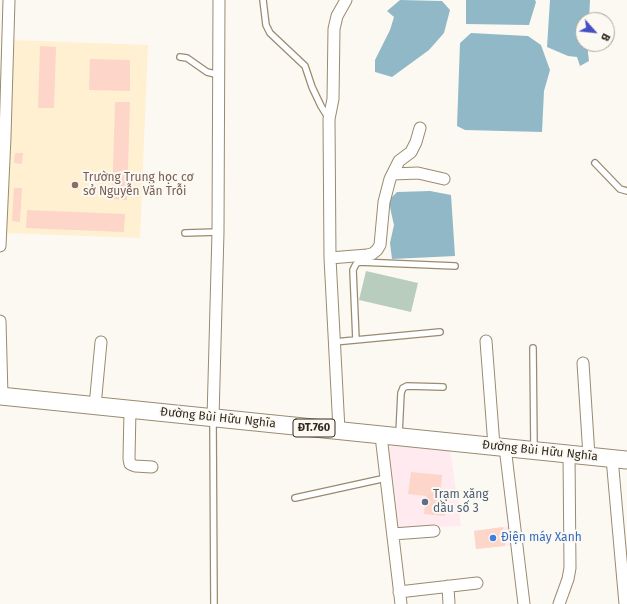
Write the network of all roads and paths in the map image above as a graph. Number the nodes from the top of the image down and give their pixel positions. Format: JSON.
{"nodes":[{"id":1,"x":9,"y":0,"type":"edge"},
{"id":2,"x":219,"y":0,"type":"edge"},
{"id":3,"x":263,"y":0,"type":"edge"},
{"id":4,"x":346,"y":0,"type":"edge"},
{"id":5,"x":180,"y":57,"type":"dead end"},
{"id":6,"x":219,"y":75,"type":"junction"},
{"id":7,"x":329,"y":119,"type":"junction"},
{"id":8,"x":420,"y":128,"type":"dead end"},
{"id":9,"x":595,"y":163,"type":"dead end"},
{"id":10,"x":393,"y":174,"type":"junction"},
{"id":11,"x":444,"y":179,"type":"dead end"},
{"id":12,"x":627,"y":191,"type":"edge"},
{"id":13,"x":218,"y":232,"type":"junction"},
{"id":14,"x":186,"y":233,"type":"dead end"},
{"id":15,"x":0,"y":246,"type":"edge"},
{"id":16,"x":330,"y":258,"type":"junction"},
{"id":17,"x":455,"y":266,"type":"dead end"},
{"id":18,"x":0,"y":321,"type":"edge"},
{"id":19,"x":440,"y":332,"type":"dead end"},
{"id":20,"x":356,"y":340,"type":"junction"},
{"id":21,"x":486,"y":341,"type":"dead end"},
{"id":22,"x":101,"y":342,"type":"dead end"},
{"id":23,"x":334,"y":342,"type":"junction"},
{"id":24,"x":533,"y":348,"type":"dead end"},
{"id":25,"x":583,"y":363,"type":"dead end"},
{"id":26,"x":443,"y":387,"type":"dead end"},
{"id":27,"x":1,"y":396,"type":"edge"},
{"id":28,"x":95,"y":406,"type":"junction"},
{"id":29,"x":130,"y":409,"type":"junction"},
{"id":30,"x":213,"y":418,"type":"junction"},
{"id":31,"x":339,"y":430,"type":"junction"},
{"id":32,"x":381,"y":436,"type":"junction"},
{"id":33,"x":398,"y":436,"type":"junction"},
{"id":34,"x":499,"y":447,"type":"junction"},
{"id":35,"x":534,"y":450,"type":"junction"},
{"id":36,"x":569,"y":454,"type":"junction"},
{"id":37,"x":589,"y":456,"type":"junction"},
{"id":38,"x":619,"y":459,"type":"edge"},
{"id":39,"x":152,"y":466,"type":"dead end"},
{"id":40,"x":386,"y":478,"type":"junction"},
{"id":41,"x":295,"y":498,"type":"dead end"},
{"id":42,"x":434,"y":531,"type":"dead end"},
{"id":43,"x":392,"y":534,"type":"junction"},
{"id":44,"x":477,"y":583,"type":"dead end"},
{"id":45,"x":448,"y":586,"type":"junction"},
{"id":46,"x":399,"y":592,"type":"junction"},
{"id":47,"x":214,"y":604,"type":"edge"},
{"id":48,"x":400,"y":604,"type":"edge"},
{"id":49,"x":449,"y":604,"type":"edge"},
{"id":50,"x":524,"y":604,"type":"edge"},
{"id":51,"x":559,"y":604,"type":"edge"},
{"id":52,"x":624,"y":604,"type":"edge"}],
"edges":[{"from":1,"to":15,"type":"street"},
{"from":2,"to":6,"type":"street"},
{"from":3,"to":7,"type":"lane"},
{"from":4,"to":7,"type":"street"},
{"from":5,"to":6,"type":"lane"},
{"from":6,"to":13,"type":"street"},
{"from":7,"to":16,"type":"street"},
{"from":8,"to":10,"type":"street"},
{"from":9,"to":12,"type":"lane"},
{"from":10,"to":11,"type":"street"},
{"from":10,"to":16,"type":"street"},
{"from":13,"to":14,"type":"lane"},
{"from":13,"to":30,"type":"street"},
{"from":16,"to":23,"type":"street"},
{"from":17,"to":20,"type":"lane"},
{"from":18,"to":27,"type":"street"},
{"from":19,"to":20,"type":"lane"},
{"from":20,"to":23,"type":"lane"},
{"from":21,"to":34,"type":"street"},
{"from":22,"to":28,"type":"street"},
{"from":23,"to":31,"type":"street"},
{"from":24,"to":35,"type":"lane"},
{"from":25,"to":37,"type":"street"},
{"from":26,"to":33,"type":"lane"},
{"from":27,"to":28,"type":"main road","name":"Đường Bùi Hữu Nghĩa","number":"ĐT.760"},
{"from":28,"to":29,"type":"main road","name":"Đường Bùi Hữu Nghĩa","number":"ĐT.760"},
{"from":29,"to":30,"type":"main road","name":"Đường Bùi Hữu Nghĩa","number":"ĐT.760"},
{"from":29,"to":39,"type":"street"},
{"from":30,"to":31,"type":"main road","name":"Đường Bùi Hữu Nghĩa","number":"ĐT.760"},
{"from":30,"to":47,"type":"lane"},
{"from":31,"to":32,"type":"main road","name":"Đường Bùi Hữu Nghĩa","number":"ĐT.760"},
{"from":32,"to":33,"type":"main road","name":"Đường Bùi Hữu Nghĩa","number":"ĐT.760"},
{"from":32,"to":40,"type":"street"},
{"from":33,"to":34,"type":"main road","name":"Đường Bùi Hữu Nghĩa","number":"ĐT.760"},
{"from":34,"to":35,"type":"main road","name":"Đường Bùi Hữu Nghĩa","number":"ĐT.760"},
{"from":34,"to":50,"type":"street"},
{"from":35,"to":36,"type":"main road","name":"Đường Bùi Hữu Nghĩa","number":"ĐT.760"},
{"from":36,"to":37,"type":"main road","name":"Đường Bùi Hữu Nghĩa","number":"ĐT.760"},
{"from":36,"to":51,"type":"street"},
{"from":37,"to":38,"type":"main road","name":"Đường Bùi Hữu Nghĩa","number":"ĐT.760"},
{"from":38,"to":52,"type":"street"},
{"from":40,"to":41,"type":"lane"},
{"from":40,"to":43,"type":"street"},
{"from":42,"to":43,"type":"street"},
{"from":43,"to":46,"type":"street"},
{"from":44,"to":45,"type":"street"},
{"from":45,"to":46,"type":"street"},
{"from":45,"to":49,"type":"street"},
{"from":46,"to":48,"type":"street"}]}
